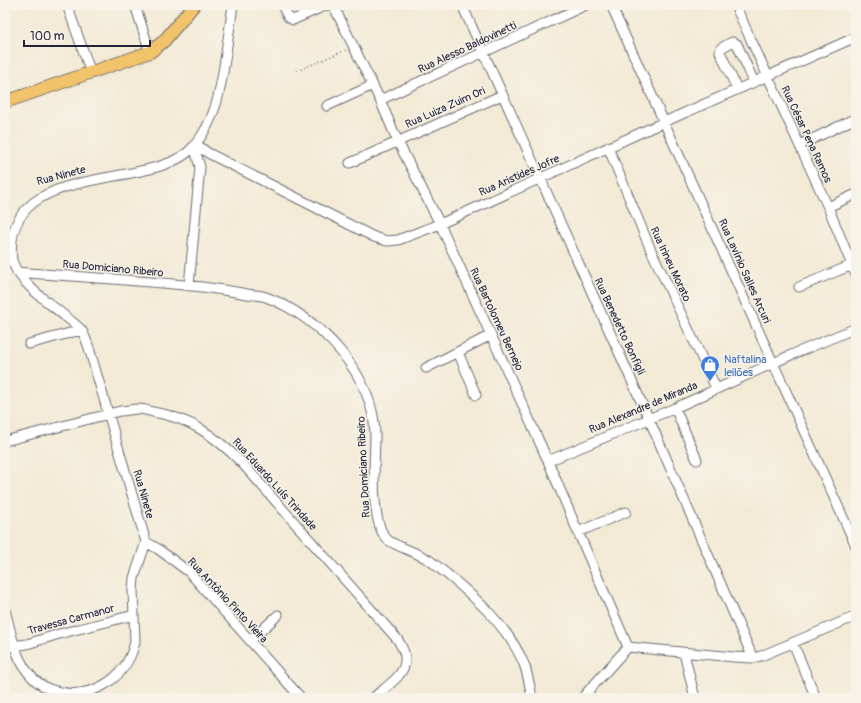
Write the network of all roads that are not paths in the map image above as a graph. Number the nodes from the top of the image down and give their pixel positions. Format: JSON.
{"nodes":[{"id":1,"x":67,"y":5,"type":"edge"},
{"id":2,"x":135,"y":5,"type":"edge"},
{"id":3,"x":194,"y":5,"type":"edge"},
{"id":4,"x":233,"y":5,"type":"edge"},
{"id":5,"x":282,"y":5,"type":"edge"},
{"id":6,"x":327,"y":5,"type":"edge"},
{"id":7,"x":333,"y":5,"type":"edge"},
{"id":8,"x":586,"y":5,"type":"edge"},
{"id":9,"x":611,"y":5,"type":"edge"},
{"id":10,"x":735,"y":5,"type":"edge"},
{"id":11,"x":464,"y":6,"type":"edge"},
{"id":12,"x":856,"y":37,"type":"edge"},
{"id":13,"x":150,"y":52,"type":"junction"},
{"id":14,"x":483,"y":53,"type":"junction"},
{"id":15,"x":91,"y":73,"type":"junction"},
{"id":16,"x":767,"y":76,"type":"junction"},
{"id":17,"x":754,"y":82,"type":"junction"},
{"id":18,"x":373,"y":85,"type":"junction"},
{"id":19,"x":737,"y":89,"type":"junction"},
{"id":20,"x":502,"y":95,"type":"junction"},
{"id":21,"x":380,"y":100,"type":"junction"},
{"id":22,"x":5,"y":102,"type":"edge"},
{"id":23,"x":327,"y":106,"type":"dead end"},
{"id":24,"x":856,"y":118,"type":"edge"},
{"id":25,"x":664,"y":122,"type":"junction"},
{"id":26,"x":398,"y":142,"type":"junction"},
{"id":27,"x":195,"y":145,"type":"junction"},
{"id":28,"x":800,"y":145,"type":"junction"},
{"id":29,"x":608,"y":147,"type":"junction"},
{"id":30,"x":350,"y":163,"type":"dead end"},
{"id":31,"x":540,"y":179,"type":"junction"},
{"id":32,"x":856,"y":194,"type":"edge"},
{"id":33,"x":20,"y":204,"type":"dead end"},
{"id":34,"x":828,"y":207,"type":"junction"},
{"id":35,"x":10,"y":218,"type":"dead end"},
{"id":36,"x":440,"y":224,"type":"junction"},
{"id":37,"x":852,"y":265,"type":"junction"},
{"id":38,"x":17,"y":272,"type":"junction"},
{"id":39,"x":856,"y":275,"type":"edge"},
{"id":40,"x":189,"y":286,"type":"junction"},
{"id":41,"x":800,"y":288,"type":"dead end"},
{"id":42,"x":856,"y":328,"type":"edge"},
{"id":43,"x":81,"y":330,"type":"junction"},
{"id":44,"x":491,"y":335,"type":"junction"},
{"id":45,"x":29,"y":344,"type":"dead end"},
{"id":46,"x":458,"y":352,"type":"junction"},
{"id":47,"x":773,"y":363,"type":"junction"},
{"id":48,"x":426,"y":368,"type":"dead end"},
{"id":49,"x":716,"y":388,"type":"junction"},
{"id":50,"x":476,"y":395,"type":"dead end"},
{"id":51,"x":675,"y":408,"type":"junction"},
{"id":52,"x":109,"y":415,"type":"junction"},
{"id":53,"x":649,"y":419,"type":"junction"},
{"id":54,"x":5,"y":441,"type":"edge"},
{"id":55,"x":697,"y":460,"type":"dead end"},
{"id":56,"x":548,"y":461,"type":"junction"},
{"id":57,"x":626,"y":512,"type":"dead end"},
{"id":58,"x":578,"y":532,"type":"junction"},
{"id":59,"x":146,"y":542,"type":"junction"},
{"id":60,"x":856,"y":546,"type":"edge"},
{"id":61,"x":5,"y":610,"type":"edge"},
{"id":62,"x":134,"y":615,"type":"junction"},
{"id":63,"x":278,"y":615,"type":"dead end"},
{"id":64,"x":856,"y":616,"type":"edge"},
{"id":65,"x":250,"y":640,"type":"junction"},
{"id":66,"x":793,"y":643,"type":"junction"},
{"id":67,"x":15,"y":645,"type":"junction"},
{"id":68,"x":5,"y":647,"type":"edge"},
{"id":69,"x":628,"y":648,"type":"junction"},
{"id":70,"x":684,"y":652,"type":"junction"},
{"id":71,"x":753,"y":658,"type":"junction"},
{"id":72,"x":301,"y":698,"type":"edge"},
{"id":73,"x":373,"y":698,"type":"edge"},
{"id":74,"x":532,"y":698,"type":"edge"},
{"id":75,"x":582,"y":698,"type":"edge"},
{"id":76,"x":695,"y":698,"type":"edge"},
{"id":77,"x":816,"y":698,"type":"edge"}],
"edges":[{"from":1,"to":15,"type":"street"},
{"from":2,"to":13,"type":"street"},
{"from":3,"to":13,"type":"main road"},
{"from":4,"to":27,"type":"street","name":"Rua Ninete"},
{"from":5,"to":6,"type":"street"},
{"from":7,"to":18,"type":"street","name":"Rua Bartolomeu Bernejo"},
{"from":8,"to":14,"type":"street","name":"Rua Alesso Baldovinetti"},
{"from":9,"to":25,"type":"street","name":"Rua Lavínio Salles Arcuri"},
{"from":10,"to":16,"type":"street","name":"Rua César Pena Ramos"},
{"from":11,"to":14,"type":"street","name":"Rua Benedetto Bonfigli"},
{"from":12,"to":16,"type":"street","name":"Rua Aristides Jofre"},
{"from":13,"to":15,"type":"main road"},
{"from":14,"to":20,"type":"street","name":"Rua Benedetto Bonfigli"},
{"from":14,"to":21,"type":"street","name":"Rua Alesso Baldovinetti"},
{"from":15,"to":22,"type":"main road"},
{"from":16,"to":17,"type":"street","name":"Rua Aristides Jofre"},
{"from":16,"to":28,"type":"street","name":"Rua César Pena Ramos"},
{"from":17,"to":19,"type":"street","name":"Rua Aristides Jofre"},
{"from":17,"to":19,"type":"street"},
{"from":18,"to":21,"type":"street","name":"Rua Bartolomeu Bernejo"},
{"from":18,"to":23,"type":"street"},
{"from":19,"to":25,"type":"street","name":"Rua Aristides Jofre"},
{"from":20,"to":26,"type":"street","name":"Rua Luiza Zuim Ori"},
{"from":20,"to":31,"type":"street","name":"Rua Benedetto Bonfigli"},
{"from":21,"to":26,"type":"street","name":"Rua Bartolomeu Bernejo"},
{"from":24,"to":28,"type":"street"},
{"from":25,"to":29,"type":"street","name":"Rua Aristides Jofre"},
{"from":25,"to":47,"type":"street","name":"Rua Lavínio Salles Arcuri"},
{"from":26,"to":30,"type":"street","name":"Rua Luiza Zuim Ori"},
{"from":26,"to":36,"type":"street","name":"Rua Bartolomeu Bernejo"},
{"from":27,"to":33,"type":"street","name":"Rua Ninete"},
{"from":27,"to":36,"type":"street","name":"Rua Aristides Jofre"},
{"from":27,"to":40,"type":"street"},
{"from":28,"to":34,"type":"street","name":"Rua César Pena Ramos"},
{"from":29,"to":31,"type":"street","name":"Rua Aristides Jofre"},
{"from":29,"to":49,"type":"street","name":"Rua Irineu Morato"},
{"from":31,"to":36,"type":"street","name":"Rua Aristides Jofre"},
{"from":31,"to":53,"type":"street","name":"Rua Benedetto Bonfigli"},
{"from":32,"to":34,"type":"street"},
{"from":34,"to":37,"type":"street","name":"Rua César Pena Ramos"},
{"from":35,"to":38,"type":"street","name":"Rua Ninete"},
{"from":36,"to":44,"type":"street","name":"Rua Bartolomeu Bernejo"},
{"from":37,"to":39,"type":"street","name":"Rua César Pena Ramos"},
{"from":37,"to":41,"type":"street"},
{"from":38,"to":40,"type":"street","name":"Rua Domiciano Ribeiro"},
{"from":38,"to":43,"type":"street","name":"Rua Ninete"},
{"from":40,"to":74,"type":"street","name":"Rua Domiciano Ribeiro"},
{"from":42,"to":47,"type":"street","name":"Rua Alexandre de Miranda"},
{"from":43,"to":45,"type":"street"},
{"from":43,"to":52,"type":"street","name":"Rua Ninete"},
{"from":44,"to":46,"type":"street"},
{"from":44,"to":56,"type":"street","name":"Rua Bartolomeu Bernejo"},
{"from":46,"to":48,"type":"street"},
{"from":46,"to":50,"type":"street"},
{"from":47,"to":49,"type":"street","name":"Rua Alexandre de Miranda"},
{"from":47,"to":60,"type":"street","name":"Rua Lavínio Salles Arcuri"},
{"from":49,"to":51,"type":"street","name":"Rua Alexandre de Miranda"},
{"from":51,"to":53,"type":"street","name":"Rua Alexandre de Miranda"},
{"from":51,"to":55,"type":"street"},
{"from":52,"to":54,"type":"street","name":"Rua Eduardo Luís Trindade"},
{"from":52,"to":59,"type":"street","name":"Rua Ninete"},
{"from":52,"to":73,"type":"street","name":"Rua Eduardo Luís Trindade"},
{"from":53,"to":56,"type":"street","name":"Rua Alexandre de Miranda"},
{"from":53,"to":71,"type":"street","name":"Rua Benedetto Bonfigli"},
{"from":56,"to":58,"type":"street","name":"Rua Bartolomeu Bernejo"},
{"from":57,"to":58,"type":"street"},
{"from":58,"to":69,"type":"street","name":"Rua Bartolomeu Bernejo"},
{"from":59,"to":62,"type":"street"},
{"from":59,"to":65,"type":"street","name":"Rua Antônio Pinto Vieira"},
{"from":61,"to":67,"type":"street"},
{"from":62,"to":67,"type":"street","name":"Travessa Carmanor"},
{"from":62,"to":67,"type":"street"},
{"from":63,"to":65,"type":"street"},
{"from":64,"to":66,"type":"street"},
{"from":65,"to":72,"type":"street","name":"Rua Antônio Pinto Vieira"},
{"from":66,"to":71,"type":"street"},
{"from":66,"to":77,"type":"street"},
{"from":67,"to":68,"type":"street","name":"Travessa Carmanor"},
{"from":69,"to":70,"type":"street"},
{"from":69,"to":75,"type":"street"},
{"from":70,"to":71,"type":"street"},
{"from":70,"to":76,"type":"street"}]}
